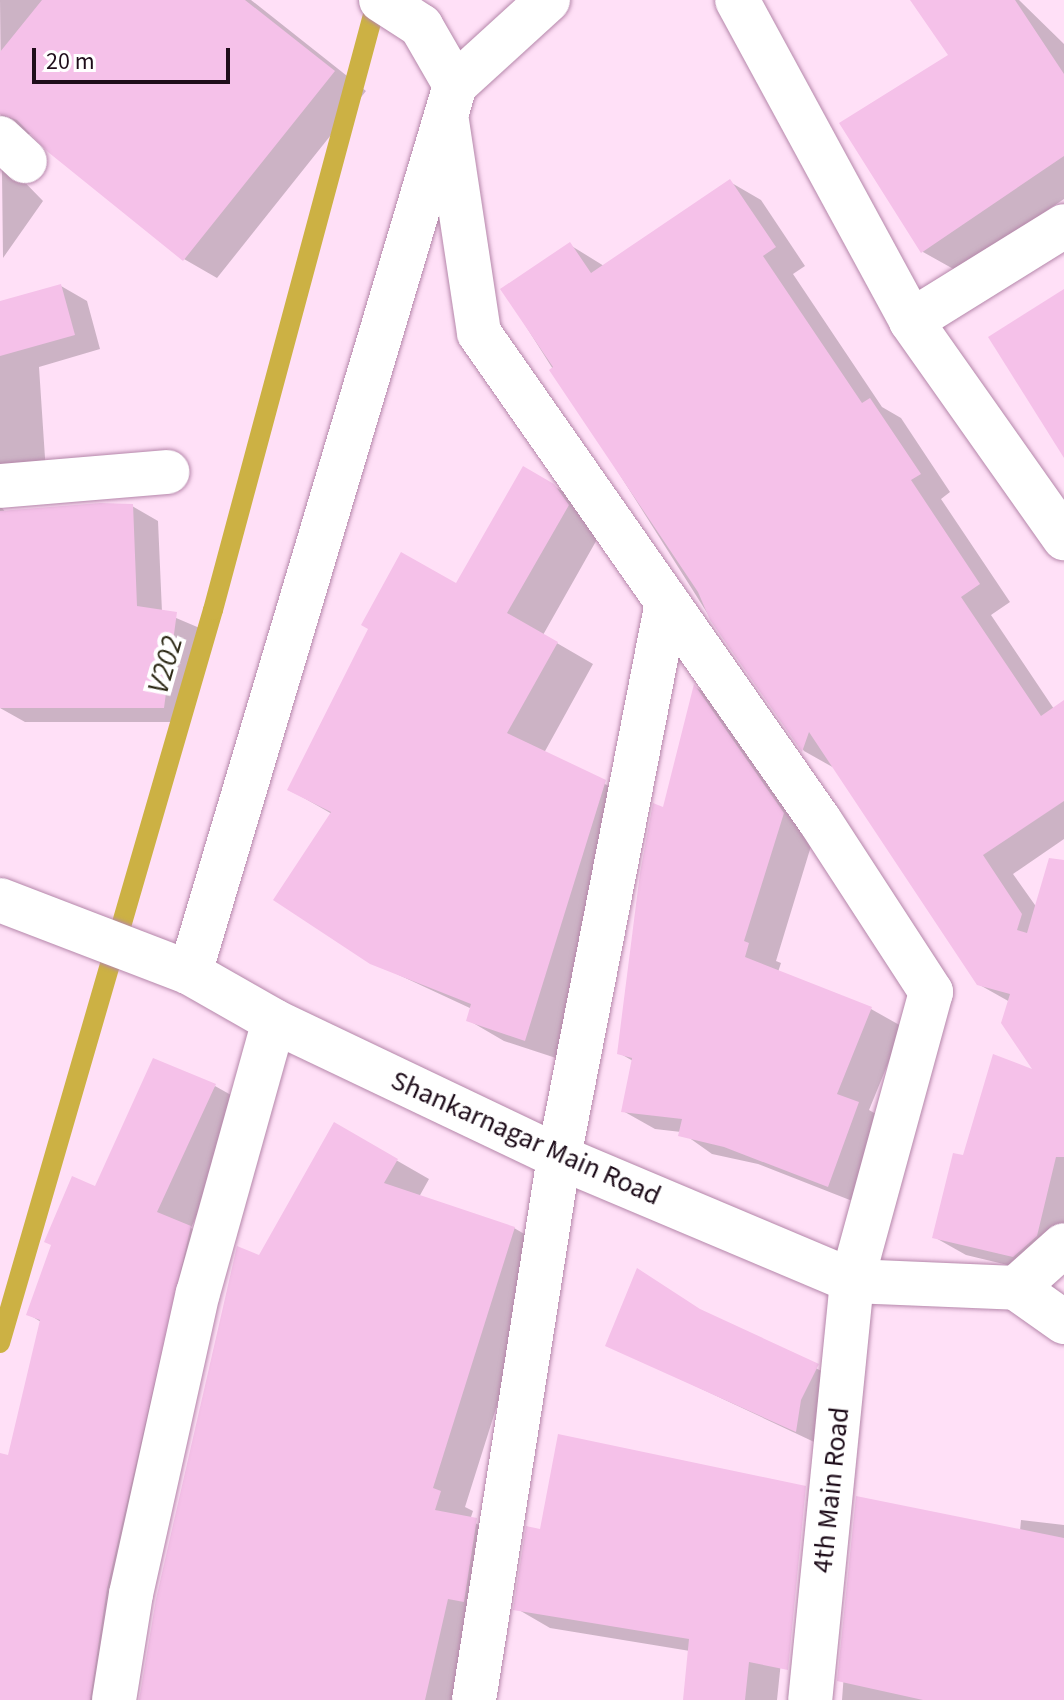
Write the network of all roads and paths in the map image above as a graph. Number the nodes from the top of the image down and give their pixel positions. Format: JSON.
{"nodes":[{"id":1,"x":381,"y":0,"type":"edge"},
{"id":2,"x":548,"y":0,"type":"edge"},
{"id":3,"x":737,"y":0,"type":"edge"},
{"id":4,"x":451,"y":103,"type":"junction"},
{"id":5,"x":1064,"y":226,"type":"edge"},
{"id":6,"x":911,"y":321,"type":"junction"},
{"id":7,"x":167,"y":472,"type":"dead end"},
{"id":8,"x":0,"y":486,"type":"edge"},
{"id":9,"x":1064,"y":538,"type":"edge"},
{"id":10,"x":667,"y":602,"type":"junction"},
{"id":11,"x":0,"y":900,"type":"edge"},
{"id":12,"x":190,"y":973,"type":"junction"},
{"id":13,"x":274,"y":1021,"type":"junction"},
{"id":14,"x":559,"y":1157,"type":"junction"},
{"id":15,"x":1064,"y":1245,"type":"edge"},
{"id":16,"x":852,"y":1281,"type":"junction"},
{"id":17,"x":1016,"y":1288,"type":"junction"},
{"id":18,"x":1064,"y":1322,"type":"edge"},
{"id":19,"x":114,"y":1700,"type":"edge"},
{"id":20,"x":474,"y":1700,"type":"edge"},
{"id":21,"x":810,"y":1700,"type":"edge"}],
"edges":[{"from":1,"to":4,"type":"street"},
{"from":2,"to":4,"type":"street"},
{"from":3,"to":6,"type":"street"},
{"from":4,"to":10,"type":"street","name":"4th Main Road"},
{"from":4,"to":12,"type":"street"},
{"from":5,"to":6,"type":"street"},
{"from":6,"to":9,"type":"street"},
{"from":7,"to":8,"type":"street"},
{"from":10,"to":14,"type":"street"},
{"from":10,"to":16,"type":"street","name":"4th Main Road"},
{"from":11,"to":12,"type":"street","name":"Shankarnagar Main Road"},
{"from":12,"to":13,"type":"street","name":"Shankarnagar Main Road"},
{"from":13,"to":14,"type":"street","name":"Shankarnagar Main Road"},
{"from":13,"to":19,"type":"street"},
{"from":14,"to":16,"type":"street","name":"Shankarnagar Main Road"},
{"from":14,"to":20,"type":"street"},
{"from":15,"to":17,"type":"street"},
{"from":16,"to":17,"type":"street","name":"Shankarnagar Main Road"},
{"from":16,"to":21,"type":"street","name":"4th Main Road"},
{"from":17,"to":18,"type":"street"}]}
